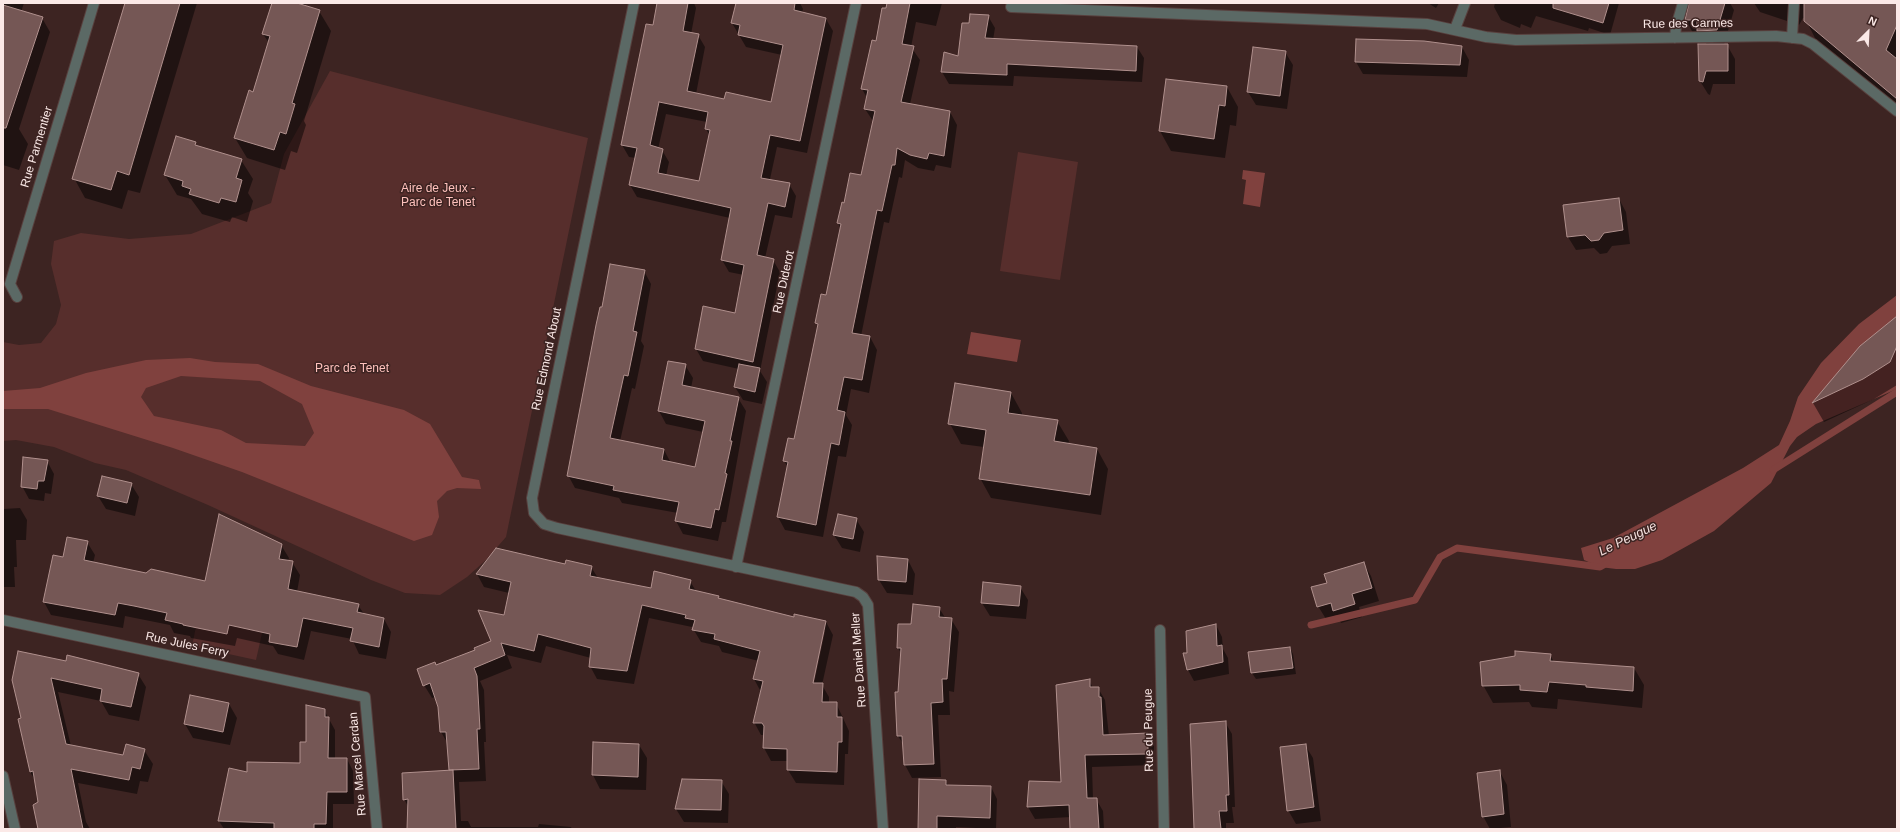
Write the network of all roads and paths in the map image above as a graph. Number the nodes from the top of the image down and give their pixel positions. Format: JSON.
{"nodes":[{"id":1,"x":94,"y":3,"type":"edge"},
{"id":2,"x":634,"y":3,"type":"edge"},
{"id":3,"x":856,"y":3,"type":"edge"},
{"id":4,"x":1012,"y":3,"type":"edge"},
{"id":5,"x":1465,"y":3,"type":"edge"},
{"id":6,"x":1684,"y":3,"type":"edge"},
{"id":7,"x":1794,"y":3,"type":"edge"},
{"id":8,"x":1455,"y":29,"type":"junction"},
{"id":9,"x":1676,"y":38,"type":"junction"},
{"id":10,"x":1792,"y":38,"type":"junction"},
{"id":11,"x":1897,"y":111,"type":"edge"},
{"id":12,"x":17,"y":297,"type":"dead end"},
{"id":13,"x":736,"y":567,"type":"junction"},
{"id":14,"x":3,"y":620,"type":"edge"},
{"id":15,"x":1160,"y":630,"type":"dead end"},
{"id":16,"x":365,"y":697,"type":"joint"},
{"id":17,"x":3,"y":776,"type":"edge"},
{"id":18,"x":14,"y":829,"type":"edge"},
{"id":19,"x":377,"y":829,"type":"edge"},
{"id":20,"x":884,"y":829,"type":"edge"},
{"id":21,"x":1164,"y":829,"type":"edge"}],
"edges":[{"from":1,"to":12,"type":"street","name":"Rue Parmentier"},
{"from":2,"to":13,"type":"street","name":"Rue Edmond About"},
{"from":3,"to":13,"type":"street","name":"Rue Diderot"},
{"from":4,"to":8,"type":"street","name":"Rue des Carmes"},
{"from":5,"to":8,"type":"street"},
{"from":6,"to":9,"type":"street"},
{"from":7,"to":10,"type":"street"},
{"from":8,"to":9,"type":"street","name":"Rue des Carmes"},
{"from":9,"to":10,"type":"street","name":"Rue des Carmes"},
{"from":10,"to":11,"type":"street","name":"Rue des Carmes"},
{"from":13,"to":20,"type":"street","name":"Rue Daniel Meller"},
{"from":14,"to":16,"type":"street","name":"Rue Jules Ferry"},
{"from":15,"to":21,"type":"street","name":"Rue du Peugue"},
{"from":16,"to":19,"type":"street","name":"Rue Marcel Cerdan"},
{"from":17,"to":18,"type":"street"}]}
